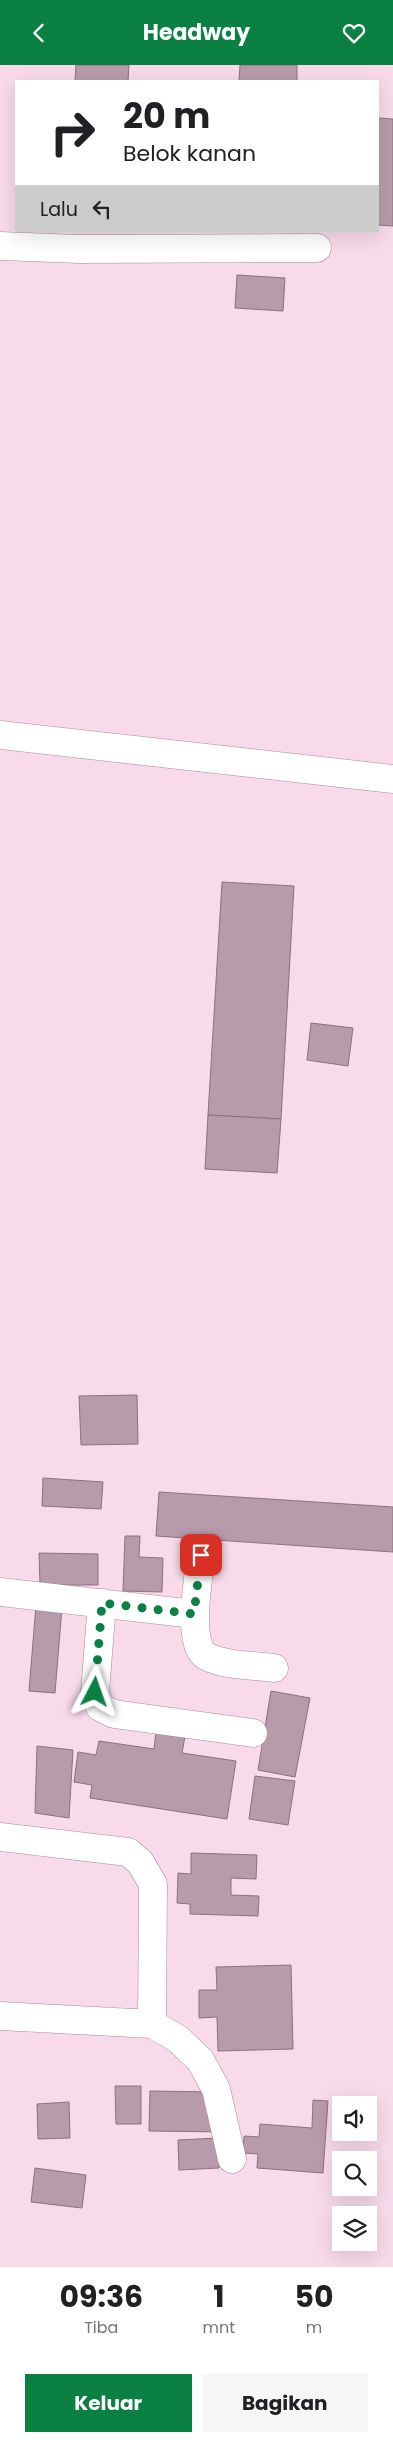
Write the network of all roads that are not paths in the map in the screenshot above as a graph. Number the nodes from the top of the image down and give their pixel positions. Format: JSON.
{"nodes":[{"id":1,"x":0,"y":246,"type":"edge"},
{"id":2,"x":317,"y":248,"type":"dead end"},
{"id":3,"x":0,"y":735,"type":"edge"},
{"id":4,"x":393,"y":779,"type":"edge"},
{"id":5,"x":201,"y":1555,"type":"dead end"},
{"id":6,"x":0,"y":1592,"type":"edge"},
{"id":7,"x":102,"y":1603,"type":"junction"},
{"id":8,"x":194,"y":1614,"type":"junction"},
{"id":9,"x":274,"y":1668,"type":"dead end"},
{"id":10,"x":252,"y":1733,"type":"dead end"},
{"id":11,"x":0,"y":1837,"type":"edge"},
{"id":12,"x":0,"y":2016,"type":"edge"},
{"id":13,"x":152,"y":2024,"type":"junction"},
{"id":14,"x":232,"y":2159,"type":"dead end"}],
"edges":[{"from":1,"to":2,"type":"street"},
{"from":3,"to":4,"type":"street"},
{"from":5,"to":8,"type":"street"},
{"from":6,"to":7,"type":"street"},
{"from":7,"to":8,"type":"street"},
{"from":7,"to":10,"type":"street"},
{"from":8,"to":9,"type":"street"},
{"from":11,"to":13,"type":"street"},
{"from":12,"to":13,"type":"street"},
{"from":13,"to":14,"type":"street"}]}
